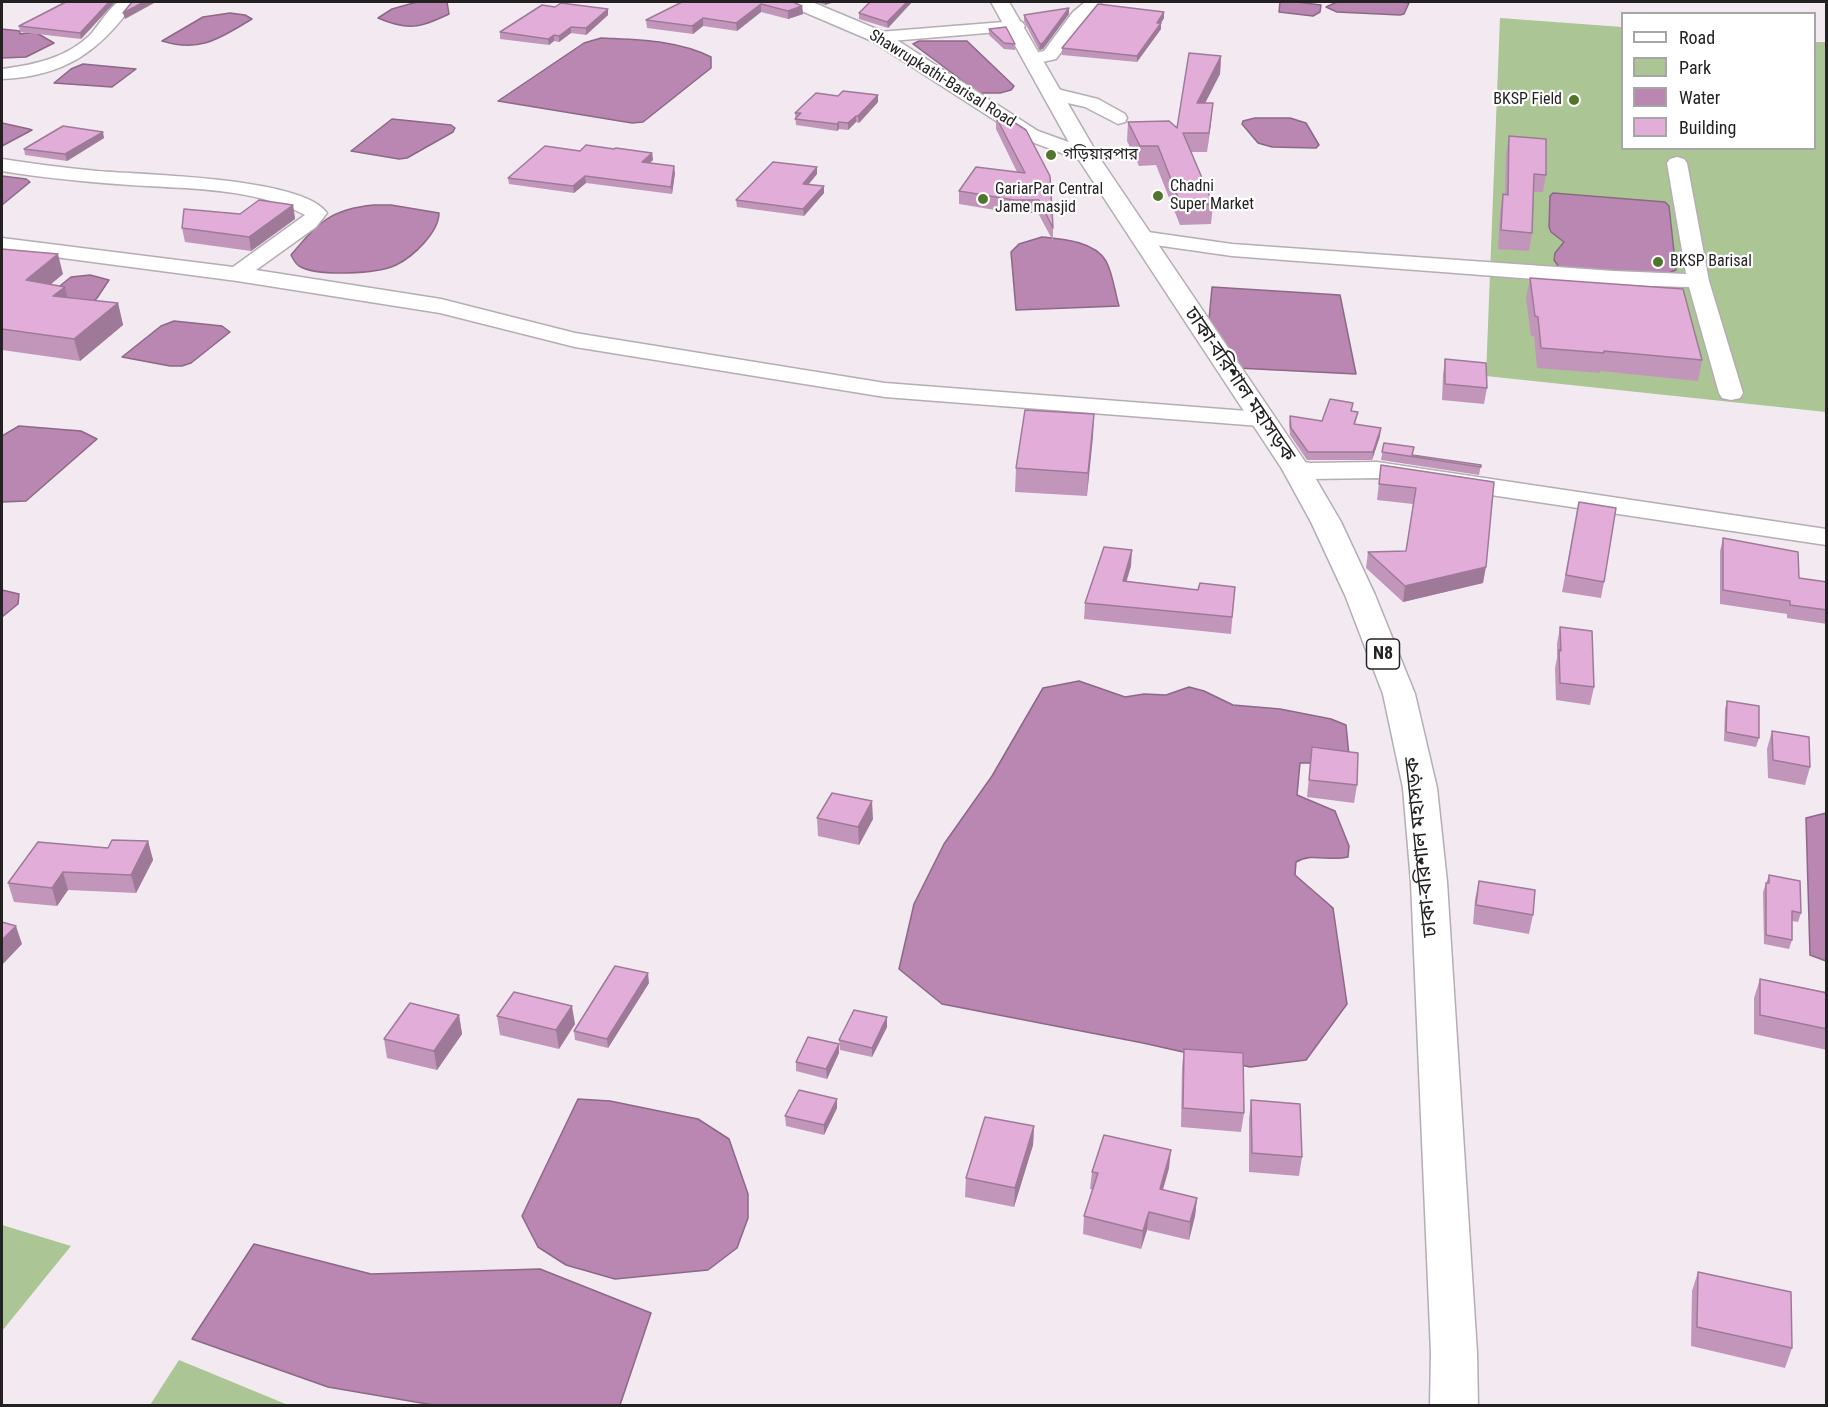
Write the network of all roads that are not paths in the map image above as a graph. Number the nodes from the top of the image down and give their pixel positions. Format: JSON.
{"nodes":[{"id":1,"x":127,"y":2,"type":"edge"},
{"id":2,"x":797,"y":2,"type":"edge"},
{"id":3,"x":1094,"y":2,"type":"edge"},
{"id":4,"x":1008,"y":14,"type":"edge"},
{"id":5,"x":879,"y":37,"type":"junction"},
{"id":6,"x":1034,"y":59,"type":"junction"},
{"id":7,"x":2,"y":75,"type":"edge"},
{"id":8,"x":1053,"y":94,"type":"junction"},
{"id":9,"x":1118,"y":118,"type":"dead end"},
{"id":10,"x":1088,"y":157,"type":"junction"},
{"id":11,"x":1677,"y":163,"type":"dead end"},
{"id":12,"x":2,"y":165,"type":"edge"},
{"id":13,"x":1141,"y":237,"type":"junction"},
{"id":14,"x":2,"y":244,"type":"edge"},
{"id":15,"x":237,"y":274,"type":"junction"},
{"id":16,"x":1698,"y":281,"type":"junction"},
{"id":17,"x":1731,"y":393,"type":"dead end"},
{"id":18,"x":1260,"y":419,"type":"junction"},
{"id":19,"x":1296,"y":470,"type":"junction"},
{"id":20,"x":1827,"y":537,"type":"edge"},
{"id":21,"x":1454,"y":1406,"type":"edge"}],
"edges":[{"from":1,"to":7,"type":"street"},
{"from":2,"to":5,"type":"main road","name":"Shawrupkathi-Barisal Road"},
{"from":3,"to":6,"type":"street"},
{"from":4,"to":5,"type":"street"},
{"from":4,"to":6,"type":"main road","name":"ঢাকা-বরিশাল মহাসড়ক","number":"N8"},
{"from":5,"to":10,"type":"main road","name":"Shawrupkathi-Barisal Road"},
{"from":6,"to":8,"type":"main road","name":"ঢাকা-বরিশাল মহাসড়ক","number":"N8"},
{"from":8,"to":9,"type":"street"},
{"from":8,"to":10,"type":"main road","name":"ঢাকা-বরিশাল মহাসড়ক","number":"N8"},
{"from":10,"to":13,"type":"main road","name":"ঢাকা-বরিশাল মহাসড়ক","number":"N8"},
{"from":11,"to":16,"type":"street"},
{"from":12,"to":15,"type":"street"},
{"from":13,"to":16,"type":"street"},
{"from":13,"to":18,"type":"main road","name":"ঢাকা-বরিশাল মহাসড়ক","number":"N8"},
{"from":14,"to":15,"type":"street"},
{"from":15,"to":18,"type":"street"},
{"from":16,"to":17,"type":"street"},
{"from":18,"to":19,"type":"main road","name":"ঢাকা-বরিশাল মহাসড়ক","number":"N8"},
{"from":19,"to":20,"type":"street"},
{"from":19,"to":21,"type":"main road","name":"ঢাকা-বরিশাল মহাসড়ক","number":"N8"}]}
